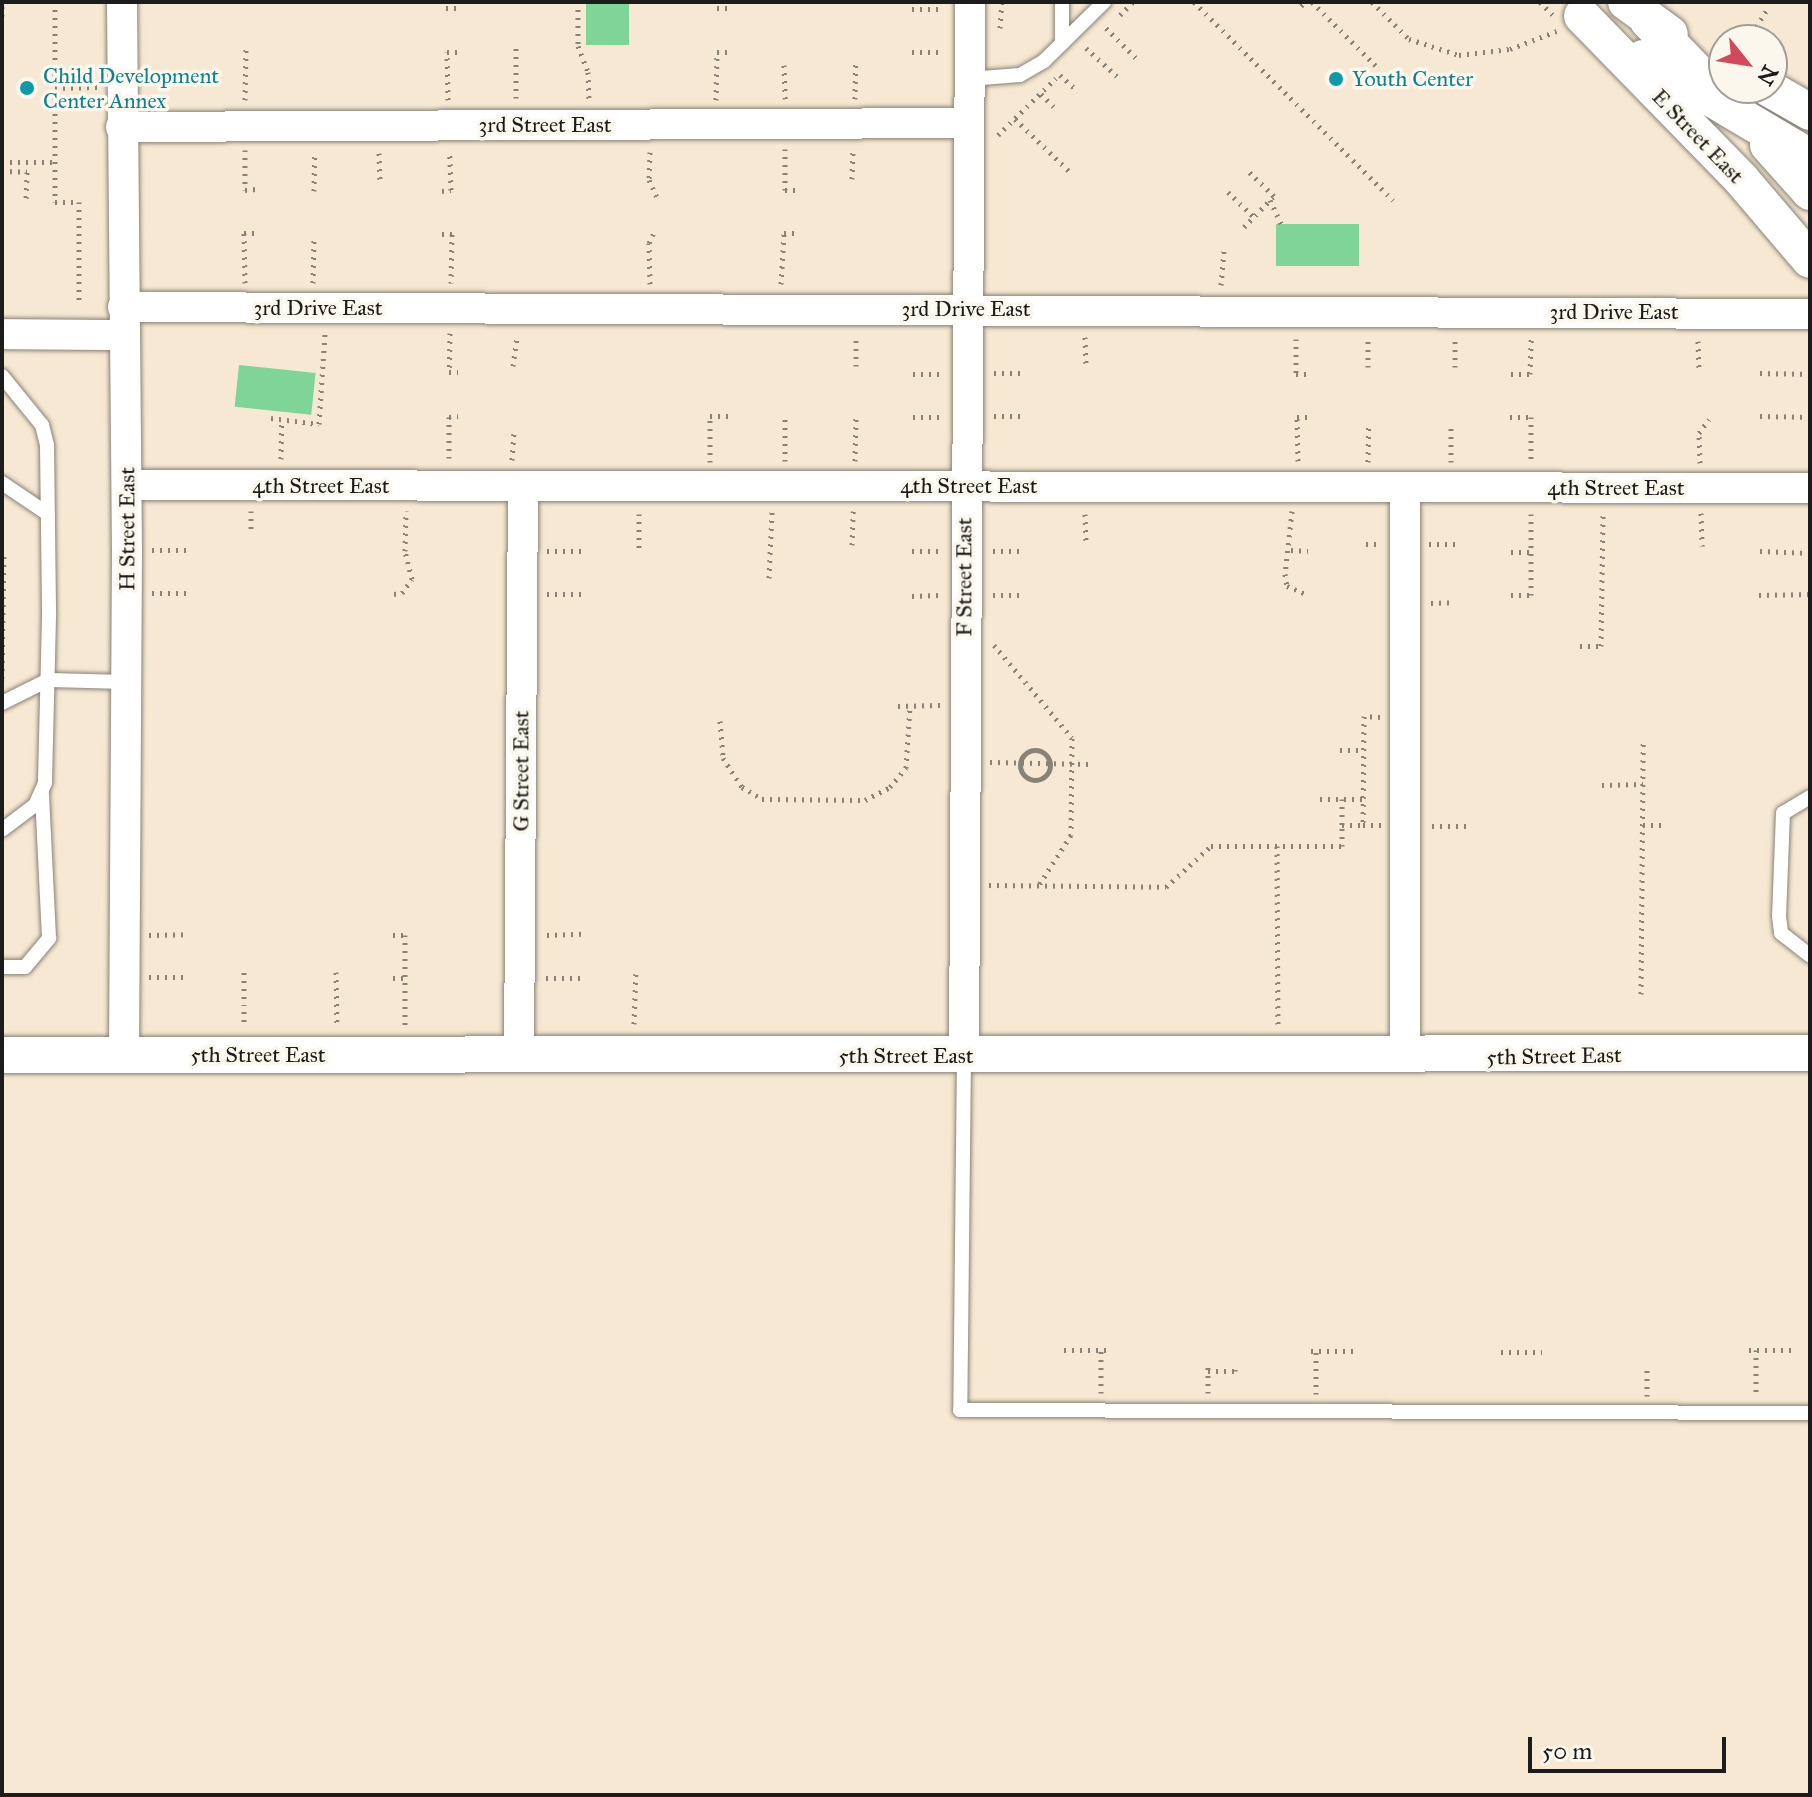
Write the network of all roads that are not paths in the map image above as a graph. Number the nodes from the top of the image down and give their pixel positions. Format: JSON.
{"nodes":[{"id":1,"x":122,"y":2,"type":"edge"},
{"id":2,"x":970,"y":2,"type":"edge"},
{"id":3,"x":1062,"y":2,"type":"edge"},
{"id":4,"x":1104,"y":2,"type":"edge"},
{"id":5,"x":1637,"y":12,"type":"edge"},
{"id":6,"x":1571,"y":15,"type":"edge"},
{"id":7,"x":1062,"y":43,"type":"junction"},
{"id":8,"x":1708,"y":54,"type":"edge"},
{"id":9,"x":969,"y":79,"type":"junction"},
{"id":10,"x":1788,"y":99,"type":"edge"},
{"id":11,"x":1810,"y":112,"type":"edge"},
{"id":12,"x":1742,"y":118,"type":"junction"},
{"id":13,"x":969,"y":123,"type":"junction"},
{"id":14,"x":121,"y":127,"type":"junction"},
{"id":15,"x":1810,"y":157,"type":"edge"},
{"id":16,"x":1810,"y":192,"type":"edge"},
{"id":17,"x":1810,"y":260,"type":"edge"},
{"id":18,"x":966,"y":309,"type":"junction"},
{"id":19,"x":1810,"y":314,"type":"edge"},
{"id":20,"x":123,"y":321,"type":"junction"},
{"id":21,"x":8,"y":334,"type":"edge"},
{"id":22,"x":2,"y":376,"type":"edge"},
{"id":23,"x":2,"y":483,"type":"edge"},
{"id":24,"x":127,"y":485,"type":"junction"},
{"id":25,"x":964,"y":486,"type":"junction"},
{"id":26,"x":523,"y":487,"type":"junction"},
{"id":27,"x":1405,"y":487,"type":"junction"},
{"id":28,"x":1810,"y":488,"type":"edge"},
{"id":29,"x":48,"y":514,"type":"junction"},
{"id":30,"x":48,"y":680,"type":"junction"},
{"id":31,"x":127,"y":682,"type":"junction"},
{"id":32,"x":2,"y":703,"type":"edge"},
{"id":33,"x":42,"y":793,"type":"junction"},
{"id":34,"x":1810,"y":797,"type":"edge"},
{"id":35,"x":2,"y":830,"type":"edge"},
{"id":36,"x":1810,"y":956,"type":"edge"},
{"id":37,"x":2,"y":967,"type":"edge"},
{"id":38,"x":1810,"y":1053,"type":"edge"},
{"id":39,"x":2,"y":1055,"type":"edge"},
{"id":40,"x":124,"y":1055,"type":"junction"},
{"id":41,"x":519,"y":1056,"type":"junction"},
{"id":42,"x":964,"y":1056,"type":"junction"},
{"id":43,"x":1405,"y":1057,"type":"junction"},
{"id":44,"x":1810,"y":1413,"type":"edge"}],
"edges":[{"from":1,"to":14,"type":"street","name":"H Street East"},
{"from":2,"to":9,"type":"street","name":"F Street East"},
{"from":3,"to":7,"type":"lane"},
{"from":4,"to":7,"type":"lane"},
{"from":5,"to":8,"type":"street"},
{"from":5,"to":12,"type":"street","name":"E Street East"},
{"from":6,"to":12,"type":"street"},
{"from":6,"to":17,"type":"street","name":"E Street East"},
{"from":7,"to":9,"type":"lane"},
{"from":9,"to":13,"type":"street","name":"F Street East"},
{"from":10,"to":11,"type":"street"},
{"from":12,"to":15,"type":"street"},
{"from":12,"to":16,"type":"street","name":"E Street East"},
{"from":13,"to":14,"type":"street","name":"3rd Street East"},
{"from":13,"to":18,"type":"street","name":"F Street East"},
{"from":14,"to":20,"type":"street","name":"H Street East"},
{"from":18,"to":19,"type":"street","name":"3rd Drive East"},
{"from":18,"to":20,"type":"street","name":"3rd Drive East"},
{"from":18,"to":25,"type":"street","name":"F Street East"},
{"from":20,"to":21,"type":"street","name":"3rd Drive East"},
{"from":20,"to":24,"type":"street","name":"H Street East"},
{"from":22,"to":29,"type":"lane"},
{"from":23,"to":29,"type":"lane"},
{"from":24,"to":26,"type":"street","name":"4th Street East"},
{"from":24,"to":31,"type":"street","name":"H Street East"},
{"from":25,"to":26,"type":"street","name":"4th Street East"},
{"from":25,"to":27,"type":"street","name":"4th Street East"},
{"from":25,"to":42,"type":"street","name":"F Street East"},
{"from":26,"to":41,"type":"street","name":"G Street East"},
{"from":27,"to":28,"type":"street","name":"4th Street East"},
{"from":27,"to":43,"type":"street"},
{"from":29,"to":30,"type":"lane"},
{"from":30,"to":31,"type":"lane"},
{"from":30,"to":32,"type":"lane"},
{"from":30,"to":33,"type":"lane"},
{"from":31,"to":40,"type":"street","name":"H Street East"},
{"from":33,"to":35,"type":"lane"},
{"from":33,"to":37,"type":"lane"},
{"from":34,"to":36,"type":"lane"},
{"from":38,"to":43,"type":"street","name":"5th Street East"},
{"from":39,"to":40,"type":"street","name":"5th Street East"},
{"from":40,"to":41,"type":"street","name":"5th Street East"},
{"from":41,"to":42,"type":"street","name":"5th Street East"},
{"from":42,"to":43,"type":"street","name":"5th Street East"},
{"from":42,"to":44,"type":"lane"}]}
